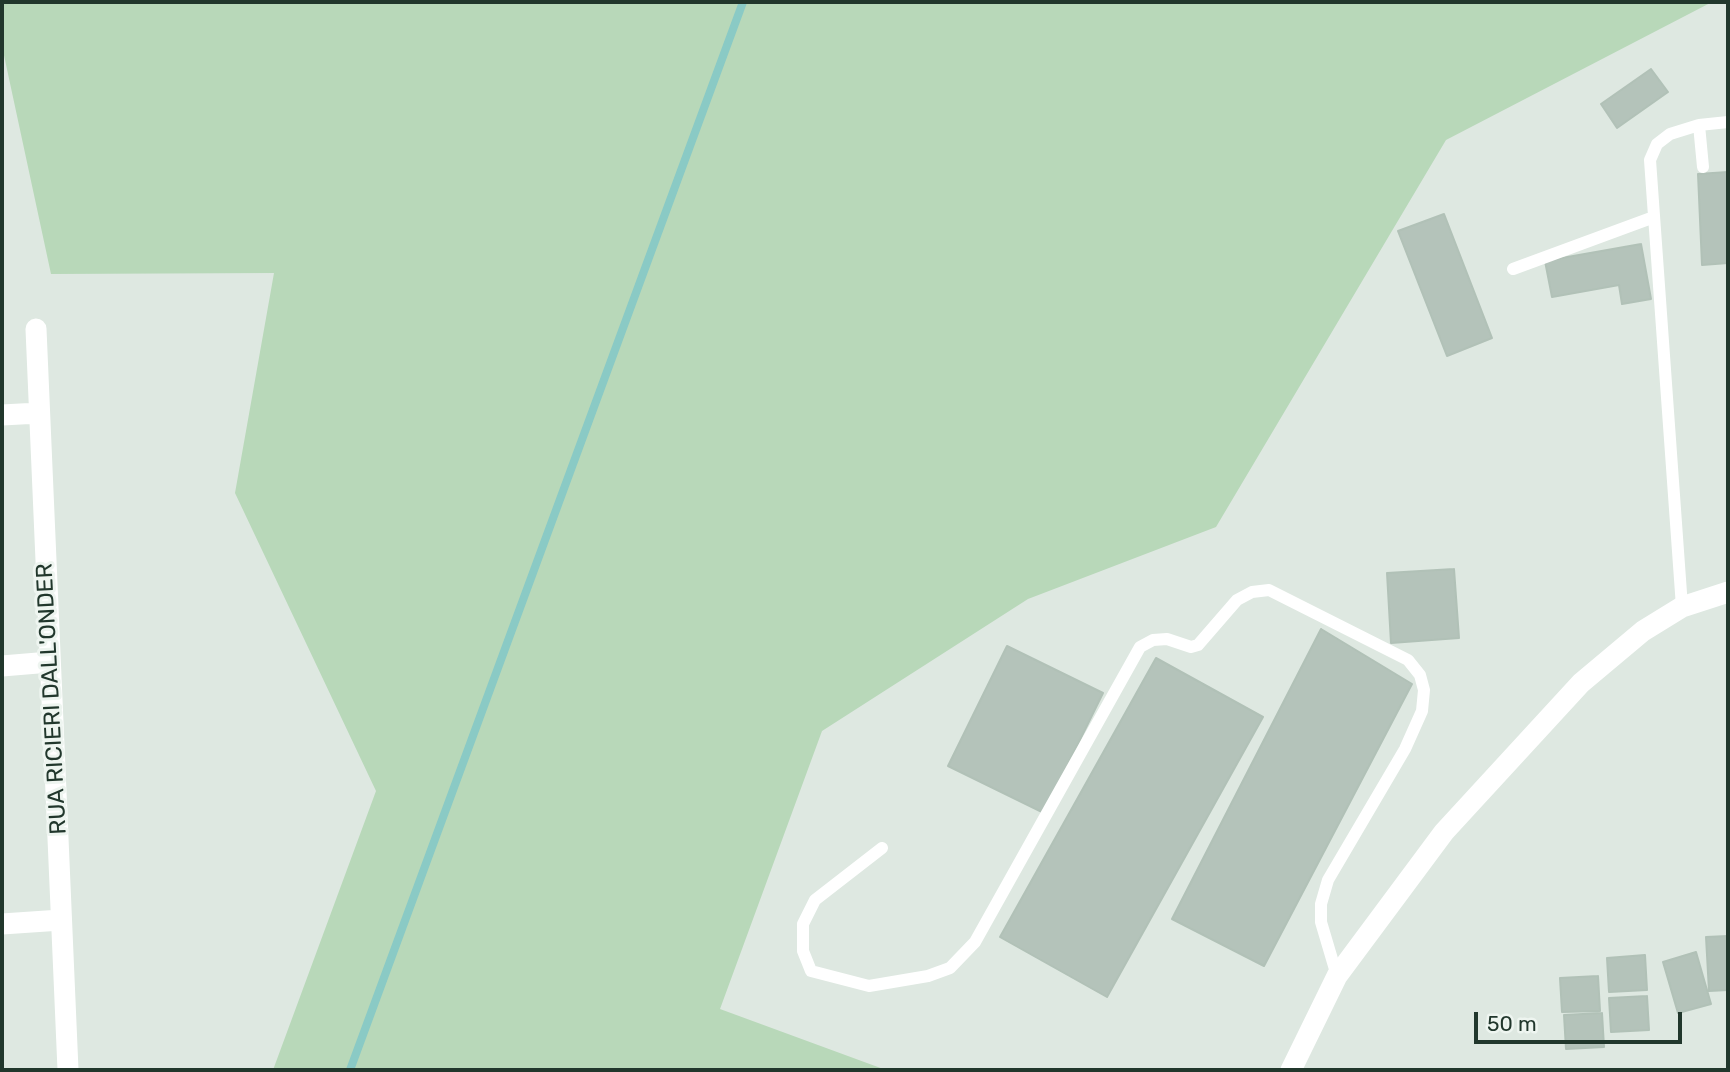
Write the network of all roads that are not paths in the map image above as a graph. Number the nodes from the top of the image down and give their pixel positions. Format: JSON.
{"nodes":[{"id":1,"x":1728,"y":122,"type":"edge"},
{"id":2,"x":1699,"y":125,"type":"junction"},
{"id":3,"x":1703,"y":167,"type":"dead end"},
{"id":4,"x":1654,"y":217,"type":"junction"},
{"id":5,"x":1513,"y":269,"type":"dead end"},
{"id":6,"x":36,"y":329,"type":"dead end"},
{"id":7,"x":39,"y":413,"type":"junction"},
{"id":8,"x":2,"y":415,"type":"edge"},
{"id":9,"x":1728,"y":592,"type":"edge"},
{"id":10,"x":1682,"y":607,"type":"junction"},
{"id":11,"x":50,"y":662,"type":"junction"},
{"id":12,"x":2,"y":666,"type":"edge"},
{"id":13,"x":882,"y":848,"type":"dead end"},
{"id":14,"x":61,"y":920,"type":"junction"},
{"id":15,"x":2,"y":924,"type":"edge"},
{"id":16,"x":1337,"y":976,"type":"junction"},
{"id":17,"x":68,"y":1070,"type":"edge"},
{"id":18,"x":1291,"y":1070,"type":"edge"}],
"edges":[{"from":1,"to":2,"type":"lane"},
{"from":2,"to":3,"type":"lane"},
{"from":2,"to":4,"type":"lane"},
{"from":4,"to":5,"type":"lane"},
{"from":4,"to":10,"type":"lane"},
{"from":6,"to":7,"type":"street","name":"RUA RICIERI DALL'ONDER"},
{"from":7,"to":8,"type":"street"},
{"from":7,"to":11,"type":"street","name":"RUA RICIERI DALL'ONDER"},
{"from":9,"to":10,"type":"street"},
{"from":10,"to":16,"type":"street"},
{"from":11,"to":12,"type":"street"},
{"from":11,"to":14,"type":"street","name":"RUA RICIERI DALL'ONDER"},
{"from":13,"to":16,"type":"lane"},
{"from":14,"to":15,"type":"street"},
{"from":14,"to":17,"type":"street","name":"RUA RICIERI DALL'ONDER"},
{"from":16,"to":18,"type":"street"}]}
